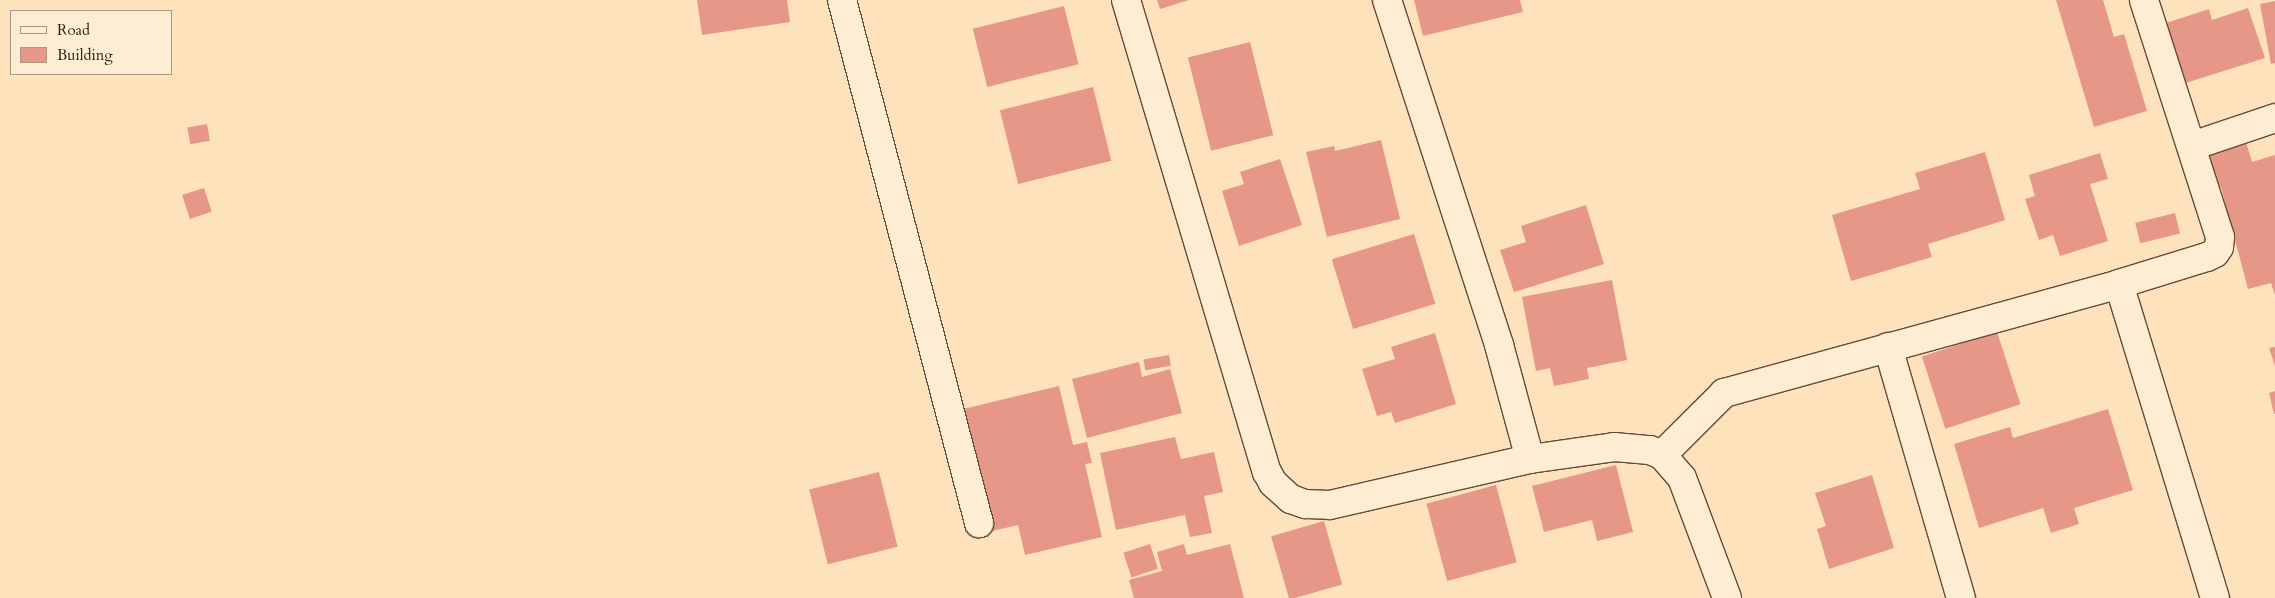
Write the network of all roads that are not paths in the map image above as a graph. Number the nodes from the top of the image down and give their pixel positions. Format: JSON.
{"nodes":[{"id":1,"x":842,"y":0,"type":"edge"},
{"id":2,"x":1126,"y":0,"type":"edge"},
{"id":3,"x":1387,"y":0,"type":"edge"},
{"id":4,"x":2144,"y":0,"type":"edge"},
{"id":5,"x":2275,"y":118,"type":"edge"},
{"id":6,"x":2192,"y":146,"type":"junction"},
{"id":7,"x":2120,"y":284,"type":"junction"},
{"id":8,"x":1888,"y":347,"type":"junction"},
{"id":9,"x":1662,"y":455,"type":"junction"},
{"id":10,"x":1530,"y":459,"type":"junction"},
{"id":11,"x":979,"y":523,"type":"dead end"},
{"id":12,"x":1727,"y":598,"type":"edge"},
{"id":13,"x":1961,"y":598,"type":"edge"},
{"id":14,"x":2215,"y":598,"type":"edge"}],
"edges":[{"from":1,"to":11,"type":"street"},
{"from":2,"to":10,"type":"street"},
{"from":3,"to":10,"type":"street"},
{"from":4,"to":6,"type":"street"},
{"from":5,"to":6,"type":"street"},
{"from":6,"to":7,"type":"street"},
{"from":7,"to":8,"type":"street"},
{"from":7,"to":14,"type":"street"},
{"from":8,"to":9,"type":"street"},
{"from":8,"to":13,"type":"street"},
{"from":9,"to":10,"type":"street"},
{"from":9,"to":12,"type":"street"}]}
